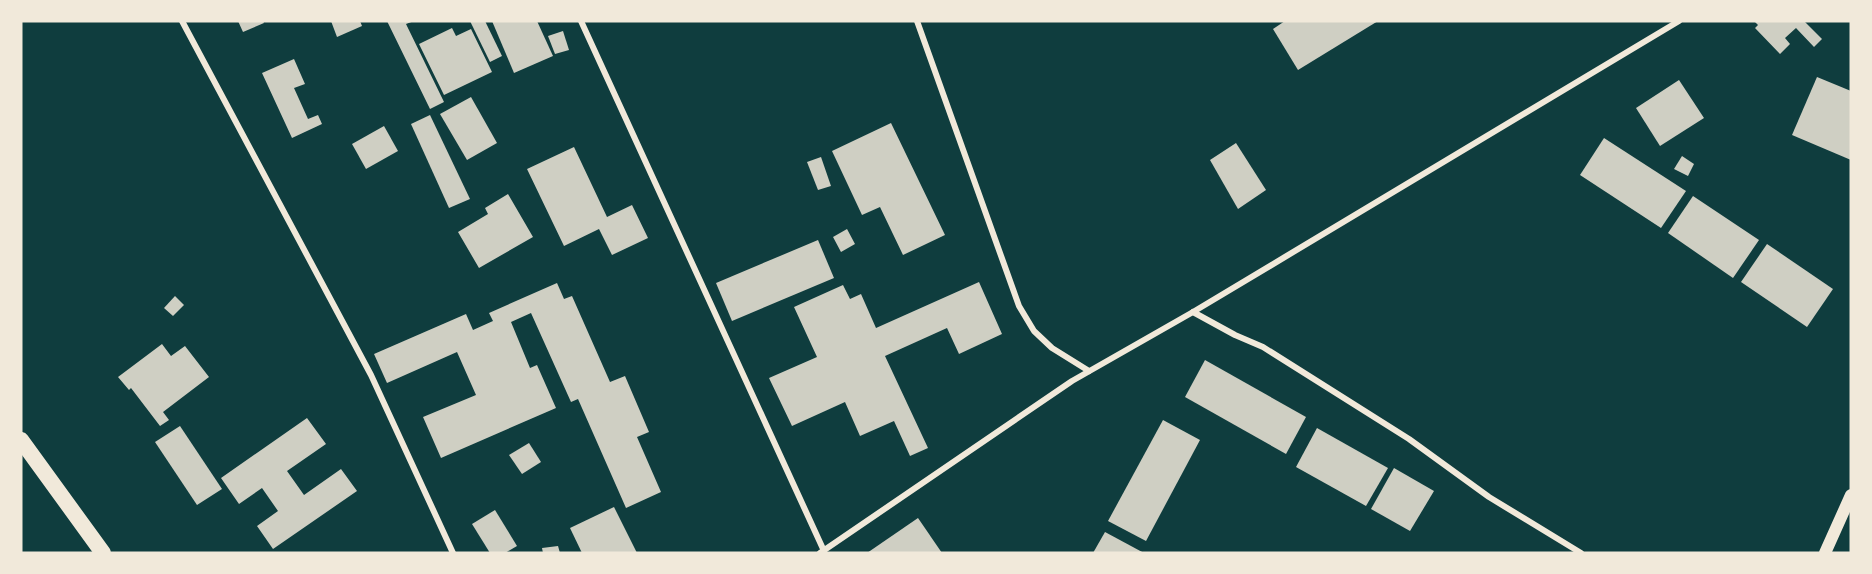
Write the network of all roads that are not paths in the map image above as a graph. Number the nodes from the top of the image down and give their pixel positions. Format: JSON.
{"nodes":[{"id":1,"x":182,"y":21,"type":"edge"},
{"id":2,"x":581,"y":21,"type":"edge"},
{"id":3,"x":917,"y":21,"type":"edge"},
{"id":4,"x":1679,"y":21,"type":"edge"},
{"id":5,"x":1193,"y":312,"type":"junction"},
{"id":6,"x":1089,"y":371,"type":"junction"},
{"id":7,"x":21,"y":440,"type":"edge"},
{"id":8,"x":1851,"y":495,"type":"edge"},
{"id":9,"x":822,"y":552,"type":"edge"},
{"id":10,"x":103,"y":553,"type":"edge"},
{"id":11,"x":453,"y":553,"type":"edge"},
{"id":12,"x":1581,"y":553,"type":"edge"},
{"id":13,"x":1825,"y":553,"type":"edge"}],
"edges":[{"from":1,"to":11,"type":"street"},
{"from":2,"to":9,"type":"street"},
{"from":3,"to":6,"type":"street"},
{"from":4,"to":5,"type":"street"},
{"from":5,"to":6,"type":"street"},
{"from":5,"to":12,"type":"street"},
{"from":6,"to":9,"type":"street"},
{"from":7,"to":10,"type":"highway"},
{"from":8,"to":13,"type":"main road"}]}
